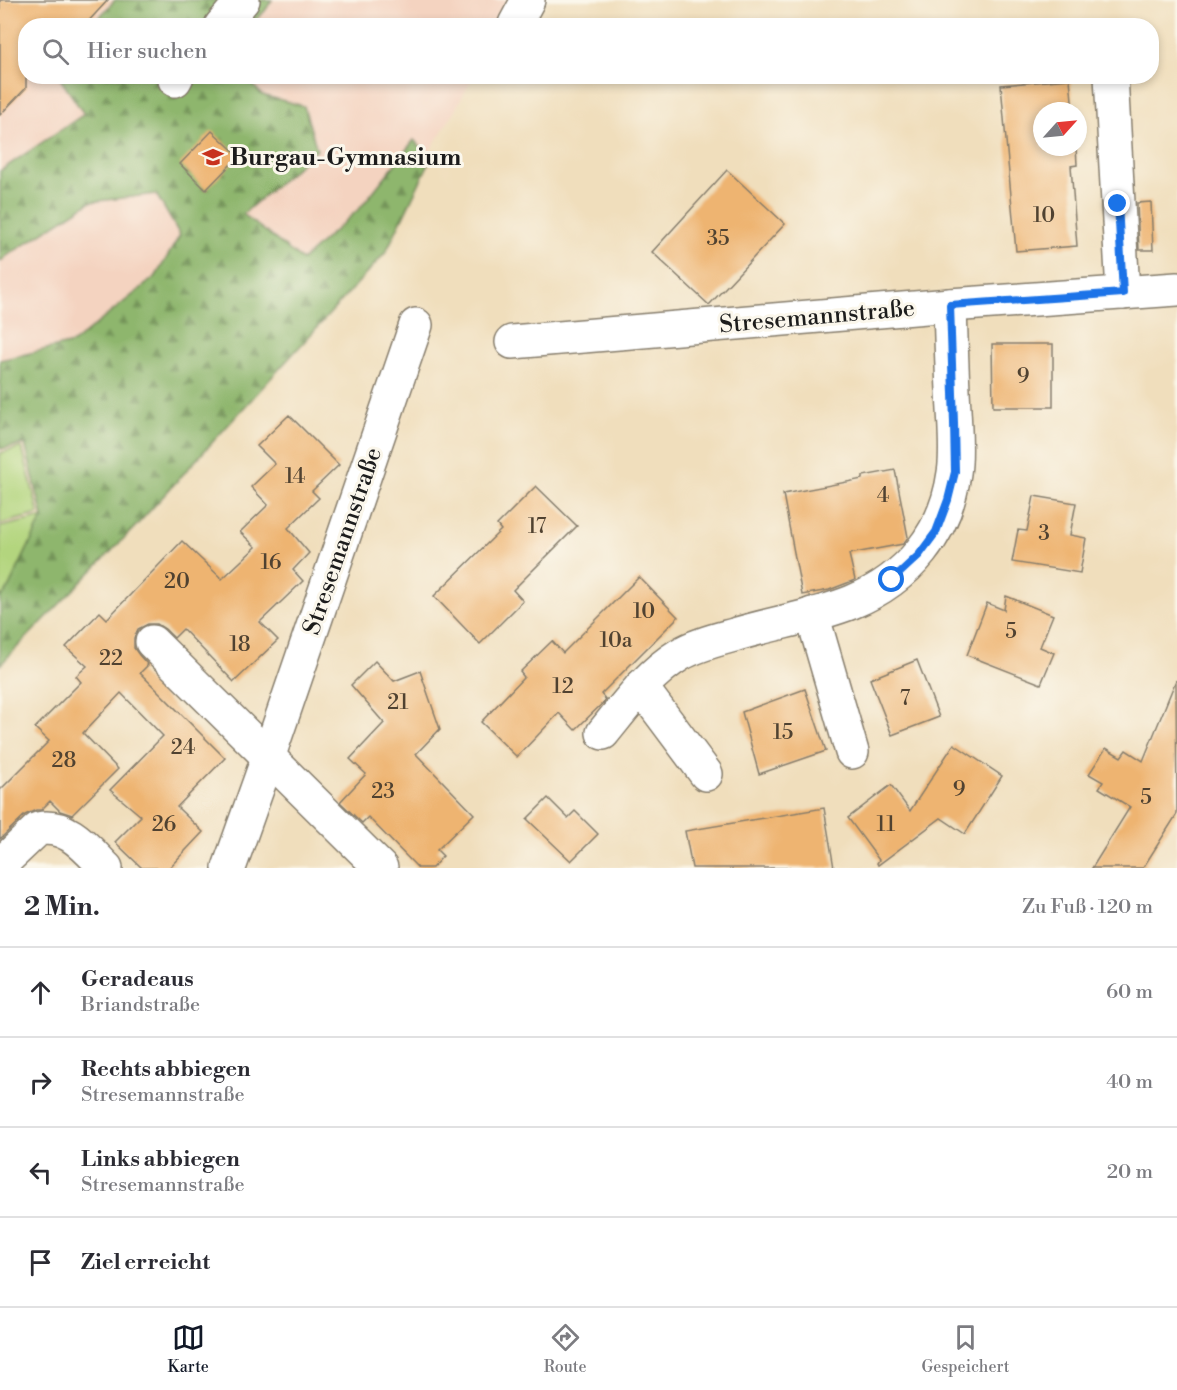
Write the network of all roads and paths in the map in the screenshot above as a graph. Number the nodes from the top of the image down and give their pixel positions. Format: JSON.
{"nodes":[{"id":1,"x":243,"y":0,"type":"edge"},
{"id":2,"x":228,"y":18,"type":"edge"},
{"id":3,"x":1112,"y":84,"type":"edge"},
{"id":4,"x":1177,"y":289,"type":"edge"},
{"id":5,"x":1123,"y":293,"type":"junction"},
{"id":6,"x":950,"y":305,"type":"junction"},
{"id":7,"x":416,"y":325,"type":"dead end"},
{"id":8,"x":512,"y":342,"type":"dead end"},
{"id":9,"x":812,"y":614,"type":"junction"},
{"id":10,"x":152,"y":642,"type":"dead end"},
{"id":11,"x":641,"y":687,"type":"junction"},
{"id":12,"x":603,"y":733,"type":"dead end"},
{"id":13,"x":852,"y":752,"type":"dead end"},
{"id":14,"x":268,"y":758,"type":"junction"},
{"id":15,"x":706,"y":774,"type":"dead end"},
{"id":16,"x":0,"y":865,"type":"edge"},
{"id":17,"x":106,"y":868,"type":"edge"},
{"id":18,"x":229,"y":868,"type":"edge"},
{"id":19,"x":381,"y":868,"type":"edge"}],
"edges":[{"from":1,"to":2,"type":"street"},
{"from":3,"to":5,"type":"street"},
{"from":4,"to":5,"type":"street","name":"Stresemannstraße"},
{"from":5,"to":6,"type":"street","name":"Stresemannstraße"},
{"from":6,"to":8,"type":"street","name":"Stresemannstraße"},
{"from":6,"to":9,"type":"street"},
{"from":7,"to":14,"type":"street","name":"Stresemannstraße"},
{"from":9,"to":11,"type":"street"},
{"from":9,"to":13,"type":"street"},
{"from":10,"to":14,"type":"street"},
{"from":11,"to":12,"type":"street"},
{"from":11,"to":15,"type":"street"},
{"from":14,"to":18,"type":"street","name":"Stresemannstraße"},
{"from":14,"to":19,"type":"street"},
{"from":16,"to":17,"type":"street"}]}
